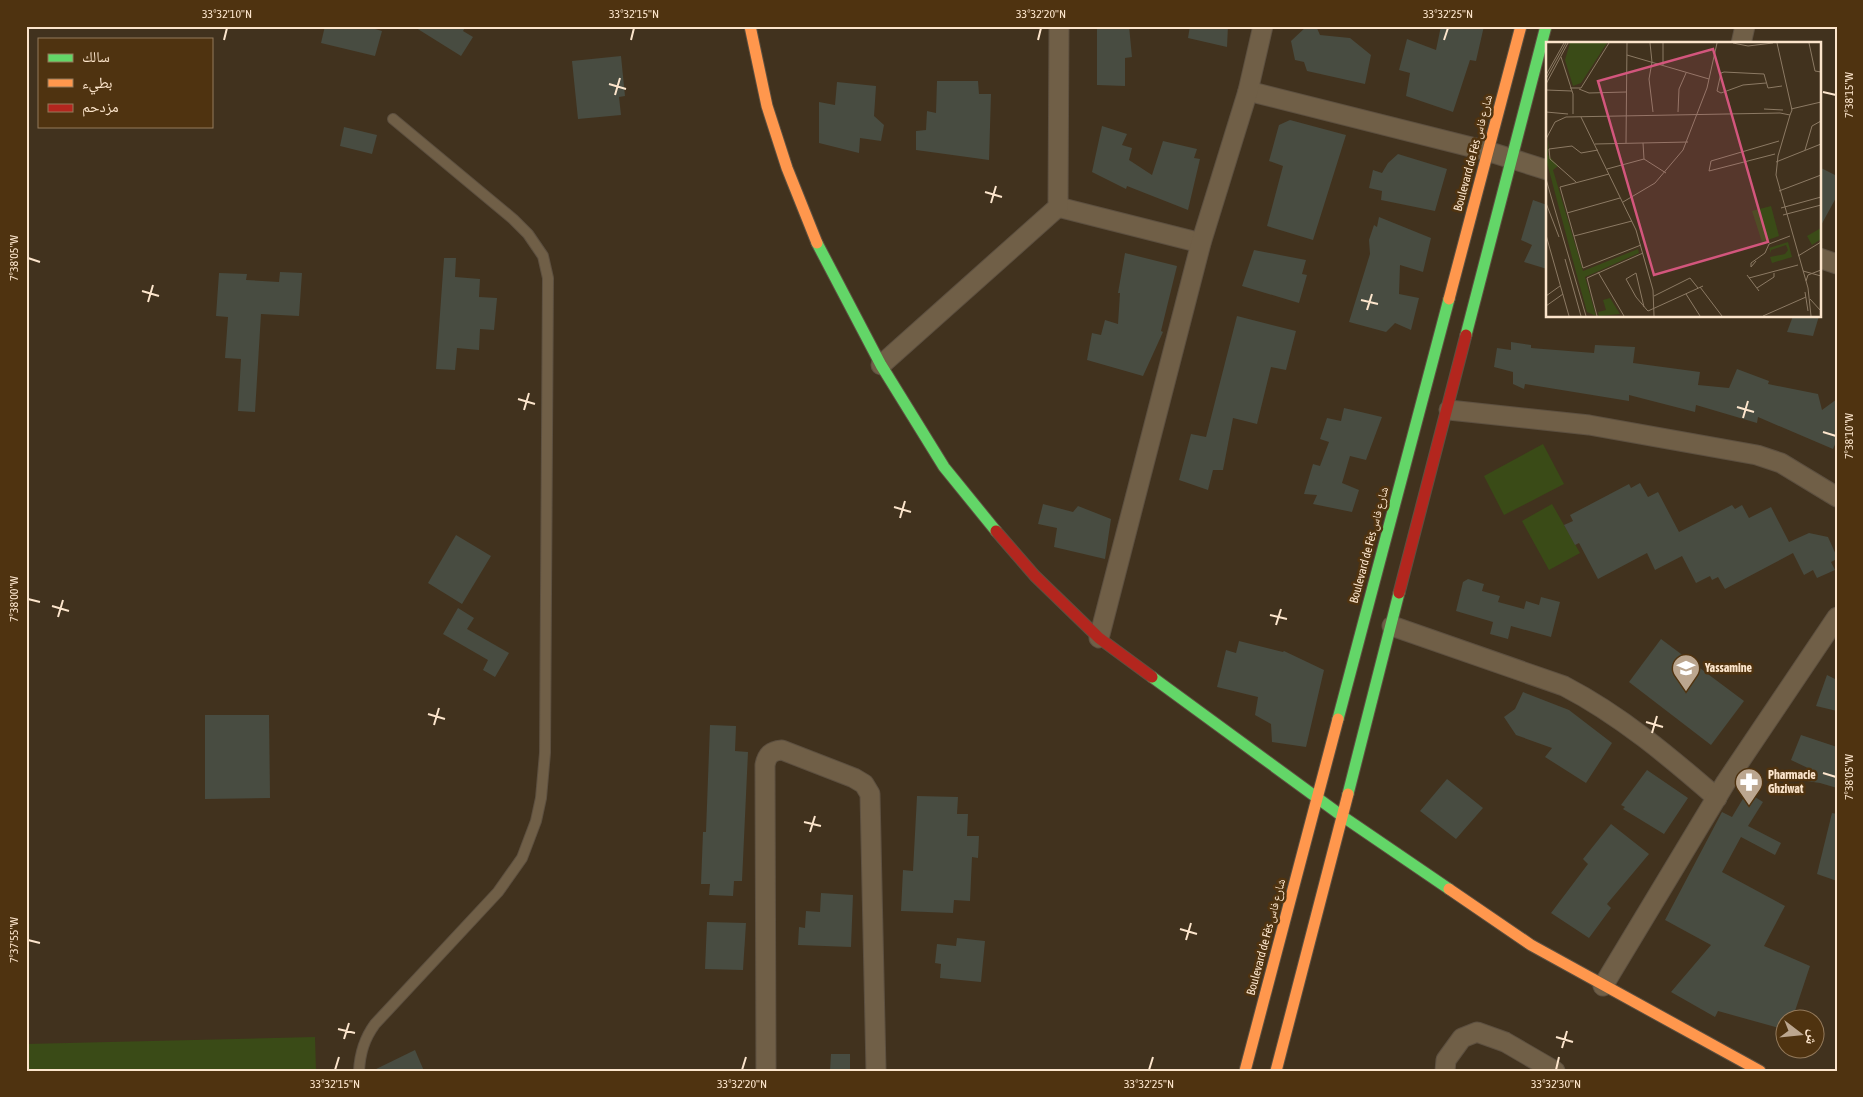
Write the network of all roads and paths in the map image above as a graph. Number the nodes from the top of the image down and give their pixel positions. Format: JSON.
{"nodes":[{"id":1,"x":750,"y":26,"type":"edge"},
{"id":2,"x":1060,"y":26,"type":"edge"},
{"id":3,"x":1263,"y":26,"type":"edge"},
{"id":4,"x":1520,"y":26,"type":"edge"},
{"id":5,"x":1546,"y":26,"type":"edge"},
{"id":6,"x":1745,"y":26,"type":"edge"},
{"id":7,"x":1741,"y":42,"type":"edge"},
{"id":8,"x":1248,"y":91,"type":"junction"},
{"id":9,"x":393,"y":119,"type":"dead end"},
{"id":10,"x":1487,"y":151,"type":"junction"},
{"id":11,"x":1512,"y":159,"type":"junction"},
{"id":12,"x":1546,"y":170,"type":"edge"},
{"id":13,"x":1058,"y":207,"type":"junction"},
{"id":14,"x":1201,"y":243,"type":"junction"},
{"id":15,"x":1820,"y":258,"type":"edge"},
{"id":16,"x":1837,"y":264,"type":"edge"},
{"id":17,"x":881,"y":364,"type":"junction"},
{"id":18,"x":1448,"y":410,"type":"junction"},
{"id":19,"x":1837,"y":497,"type":"edge"},
{"id":20,"x":1837,"y":617,"type":"edge"},
{"id":21,"x":1392,"y":626,"type":"junction"},
{"id":22,"x":1099,"y":638,"type":"junction"},
{"id":23,"x":1317,"y":798,"type":"junction"},
{"id":24,"x":1717,"y":798,"type":"junction"},
{"id":25,"x":1342,"y":816,"type":"junction"},
{"id":26,"x":1603,"y":986,"type":"junction"},
{"id":27,"x":359,"y":1071,"type":"edge"},
{"id":28,"x":766,"y":1071,"type":"edge"},
{"id":29,"x":876,"y":1071,"type":"edge"},
{"id":30,"x":1245,"y":1071,"type":"edge"},
{"id":31,"x":1276,"y":1071,"type":"edge"},
{"id":32,"x":1445,"y":1071,"type":"edge"},
{"id":33,"x":1555,"y":1071,"type":"edge"},
{"id":34,"x":1760,"y":1071,"type":"edge"}],
"edges":[{"from":1,"to":17,"type":"main road"},
{"from":2,"to":13,"type":"street"},
{"from":3,"to":8,"type":"street"},
{"from":4,"to":10,"type":"main road","name":"Boulevard de Fès شارع فاس"},
{"from":5,"to":11,"type":"main road"},
{"from":6,"to":7,"type":"street"},
{"from":8,"to":10,"type":"street"},
{"from":8,"to":14,"type":"street"},
{"from":9,"to":27,"type":"lane"},
{"from":10,"to":11,"type":"street"},
{"from":10,"to":23,"type":"main road","name":"Boulevard de Fès شارع فاس"},
{"from":11,"to":12,"type":"street"},
{"from":11,"to":18,"type":"main road"},
{"from":13,"to":14,"type":"street"},
{"from":13,"to":17,"type":"street"},
{"from":14,"to":22,"type":"street"},
{"from":15,"to":16,"type":"street"},
{"from":17,"to":22,"type":"main road"},
{"from":18,"to":19,"type":"street"},
{"from":18,"to":21,"type":"main road"},
{"from":20,"to":24,"type":"street"},
{"from":21,"to":24,"type":"street"},
{"from":21,"to":25,"type":"main road"},
{"from":22,"to":23,"type":"main road"},
{"from":23,"to":25,"type":"main road"},
{"from":23,"to":30,"type":"main road","name":"Boulevard de Fès شارع فاس"},
{"from":24,"to":26,"type":"street"},
{"from":25,"to":26,"type":"main road"},
{"from":25,"to":31,"type":"main road"},
{"from":26,"to":34,"type":"main road"},
{"from":28,"to":29,"type":"street"},
{"from":32,"to":33,"type":"street"}]}
